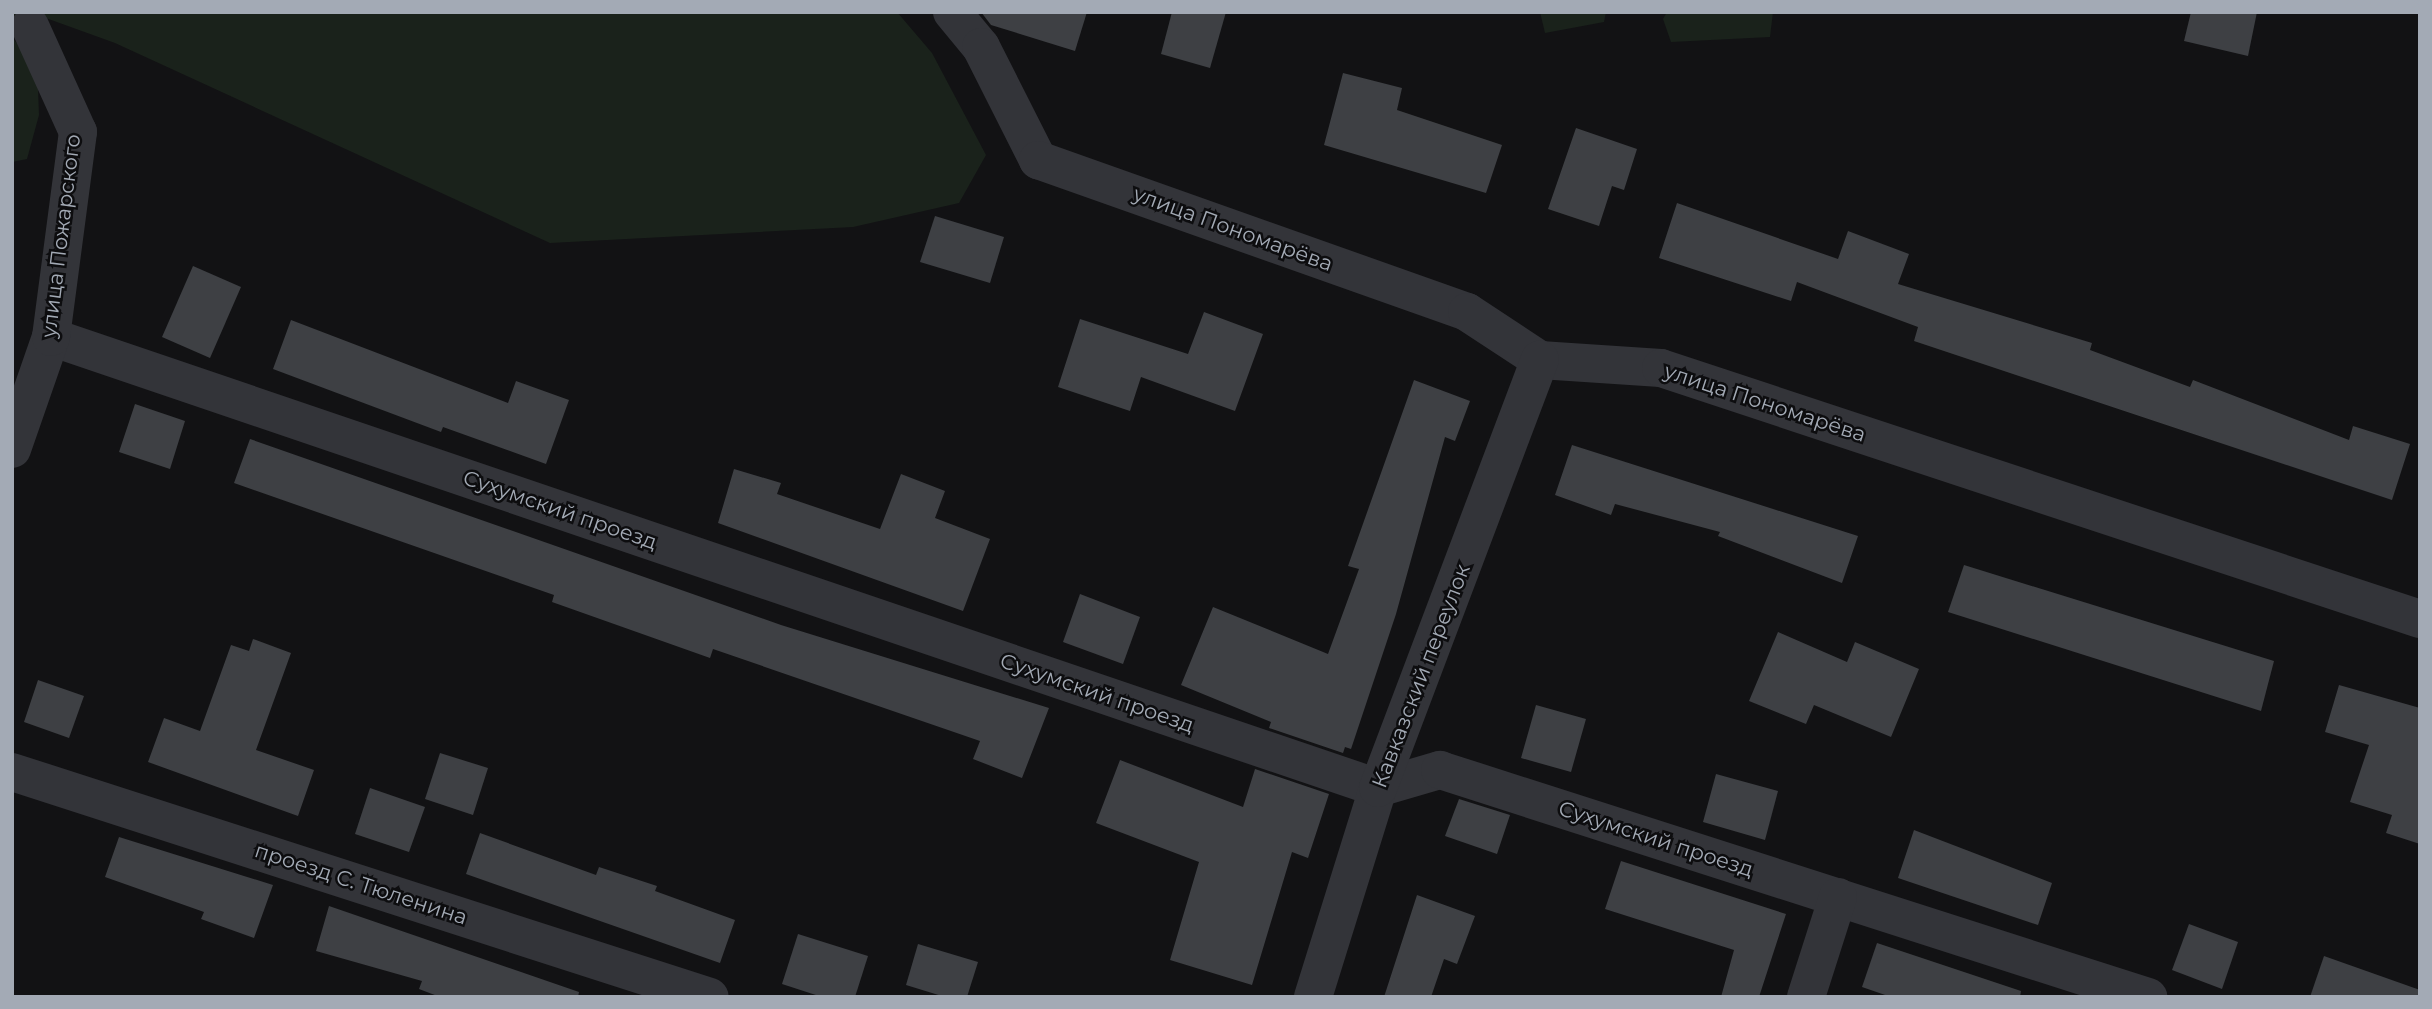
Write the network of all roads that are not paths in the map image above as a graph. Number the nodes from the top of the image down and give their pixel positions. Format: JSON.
{"nodes":[{"id":1,"x":951,"y":12,"type":"edge"},
{"id":2,"x":30,"y":26,"type":"dead end"},
{"id":3,"x":51,"y":337,"type":"junction"},
{"id":4,"x":1540,"y":360,"type":"junction"},
{"id":5,"x":12,"y":449,"type":"edge"},
{"id":6,"x":2420,"y":619,"type":"edge"},
{"id":7,"x":12,"y":772,"type":"edge"},
{"id":8,"x":1378,"y":788,"type":"junction"},
{"id":9,"x":1838,"y":897,"type":"junction"},
{"id":10,"x":710,"y":997,"type":"edge"},
{"id":11,"x":1313,"y":997,"type":"edge"},
{"id":12,"x":1806,"y":997,"type":"edge"},
{"id":13,"x":2148,"y":997,"type":"edge"}],
"edges":[{"from":1,"to":4,"type":"street","name":"улица Пономарёва"},
{"from":2,"to":3,"type":"street","name":"улица Пожарского"},
{"from":3,"to":5,"type":"street","name":"улица Пожарского"},
{"from":3,"to":8,"type":"street","name":"Сухумский проезд"},
{"from":4,"to":6,"type":"street","name":"улица Пономарёва"},
{"from":4,"to":8,"type":"street","name":"Кавказский переулок"},
{"from":7,"to":10,"type":"street","name":"проезд С. Тюленина"},
{"from":8,"to":9,"type":"street","name":"Сухумский проезд"},
{"from":8,"to":11,"type":"street","name":"Кавказский переулок"},
{"from":9,"to":12,"type":"street"},
{"from":9,"to":13,"type":"street","name":"Сухумский проезд"}]}
